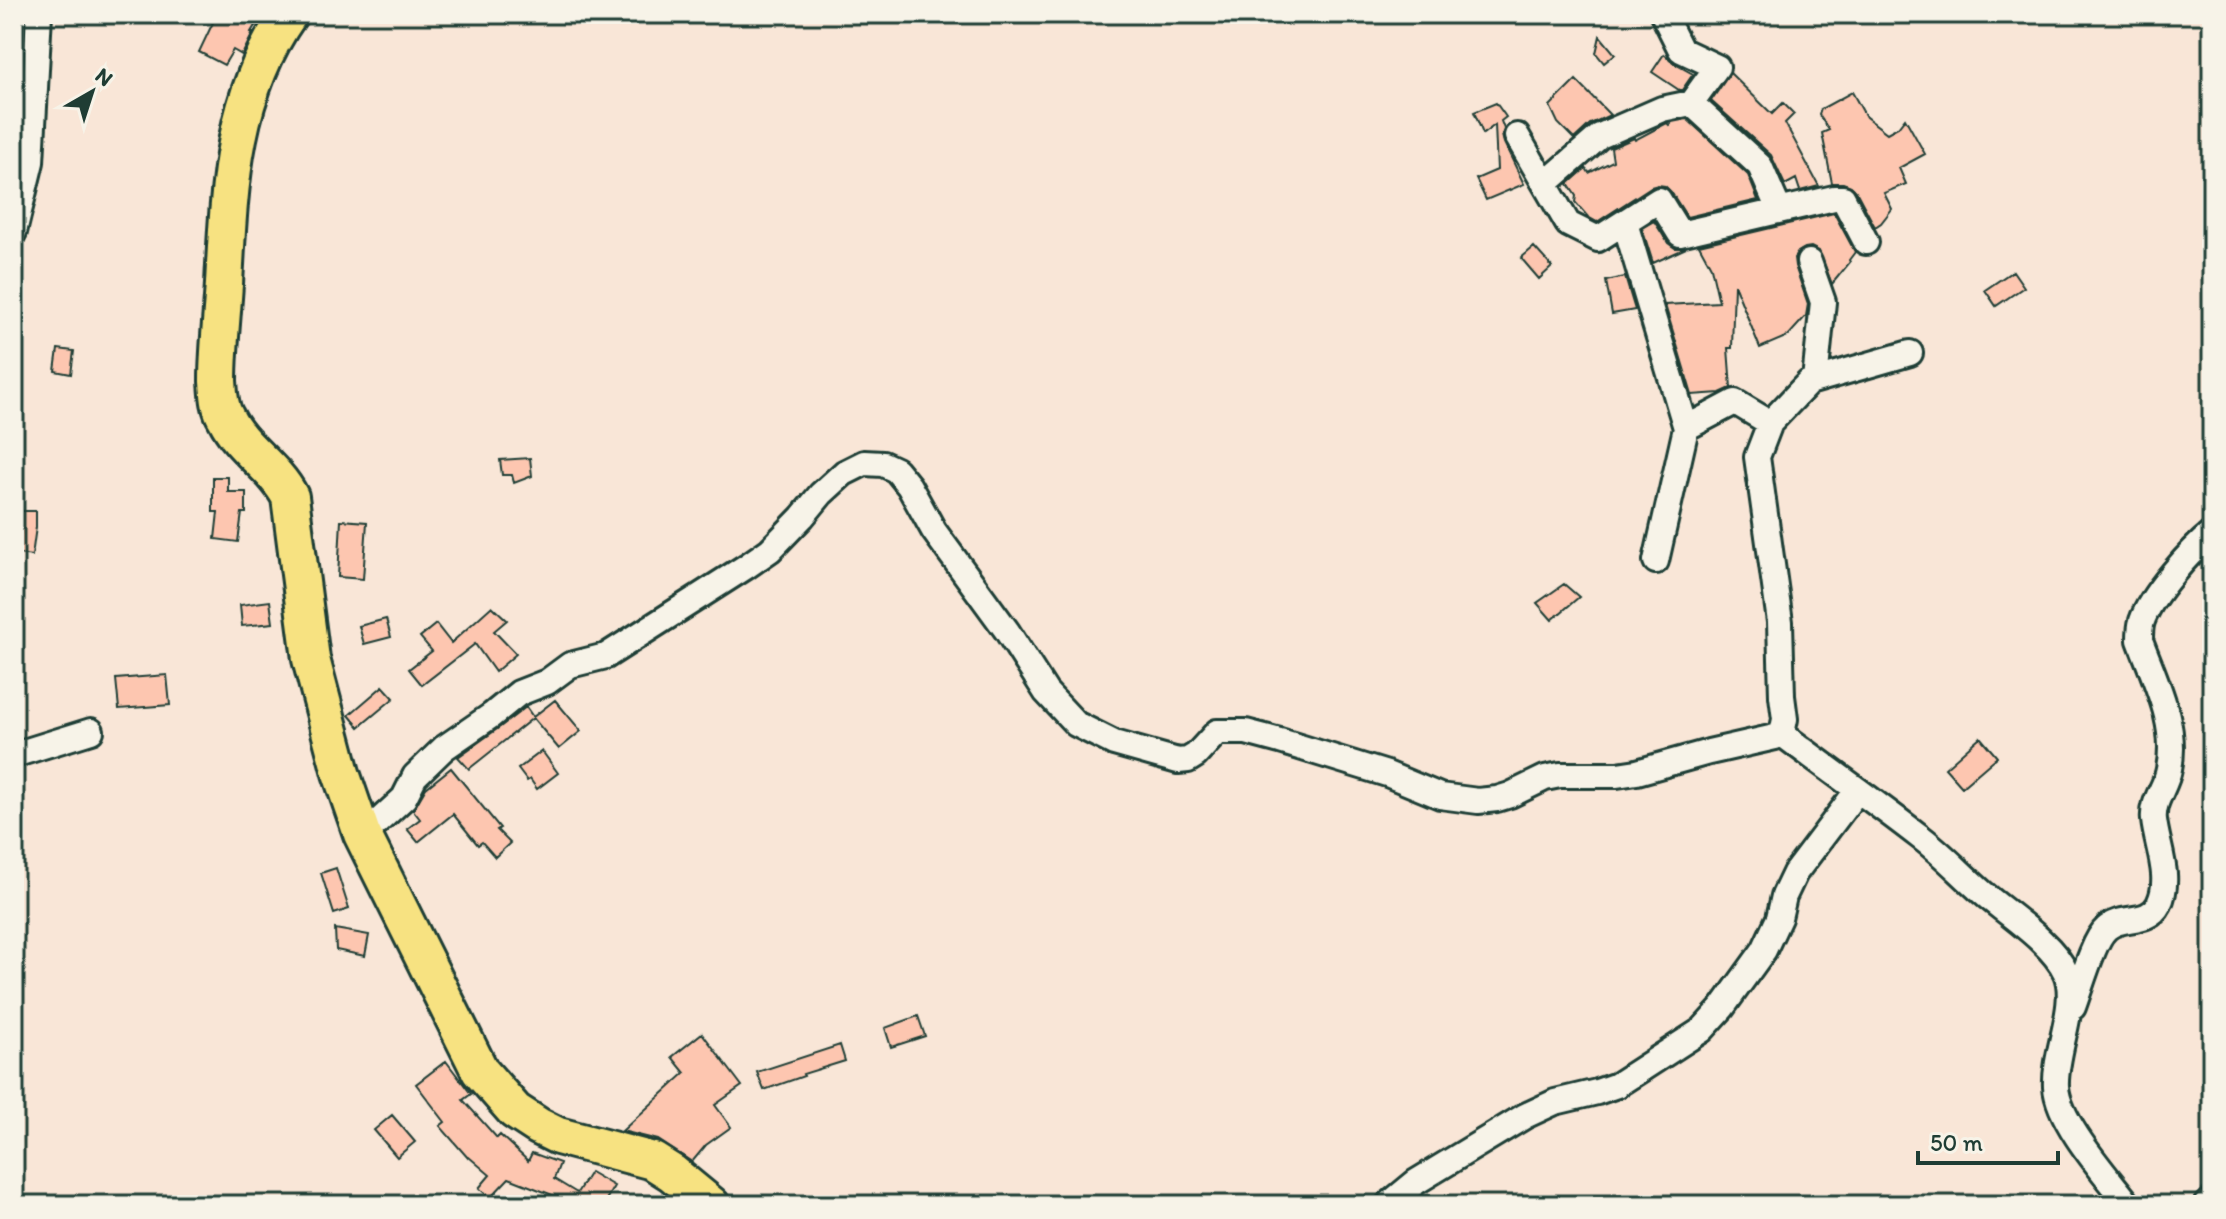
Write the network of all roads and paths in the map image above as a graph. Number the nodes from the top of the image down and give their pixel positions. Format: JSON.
{"nodes":[{"id":1,"x":39,"y":14,"type":"edge"},
{"id":2,"x":289,"y":14,"type":"edge"},
{"id":3,"x":1663,"y":14,"type":"edge"},
{"id":4,"x":1691,"y":103,"type":"junction"},
{"id":5,"x":1517,"y":136,"type":"dead end"},
{"id":6,"x":1545,"y":184,"type":"junction"},
{"id":7,"x":1779,"y":210,"type":"junction"},
{"id":8,"x":1625,"y":223,"type":"junction"},
{"id":9,"x":14,"y":232,"type":"edge"},
{"id":10,"x":1866,"y":242,"type":"dead end"},
{"id":11,"x":1809,"y":262,"type":"dead end"},
{"id":12,"x":1910,"y":353,"type":"dead end"},
{"id":13,"x":1815,"y":380,"type":"junction"},
{"id":14,"x":1770,"y":423,"type":"junction"},
{"id":15,"x":1686,"y":428,"type":"junction"},
{"id":16,"x":2212,"y":533,"type":"edge"},
{"id":17,"x":1656,"y":561,"type":"dead end"},
{"id":18,"x":91,"y":731,"type":"dead end"},
{"id":19,"x":1782,"y":734,"type":"junction"},
{"id":20,"x":14,"y":755,"type":"edge"},
{"id":21,"x":1857,"y":791,"type":"junction"},
{"id":22,"x":362,"y":834,"type":"junction"},
{"id":23,"x":2063,"y":1035,"type":"junction"},
{"id":24,"x":2212,"y":1200,"type":"edge"},
{"id":25,"x":711,"y":1205,"type":"edge"},
{"id":26,"x":1388,"y":1205,"type":"edge"},
{"id":27,"x":2129,"y":1205,"type":"edge"},
{"id":28,"x":2207,"y":1205,"type":"edge"}],
"edges":[{"from":1,"to":9,"type":"street"},
{"from":2,"to":22,"type":"highway"},
{"from":3,"to":4,"type":"street"},
{"from":4,"to":6,"type":"street"},
{"from":4,"to":7,"type":"street"},
{"from":5,"to":6,"type":"street"},
{"from":6,"to":8,"type":"street"},
{"from":7,"to":8,"type":"street"},
{"from":7,"to":10,"type":"street"},
{"from":8,"to":15,"type":"street"},
{"from":11,"to":13,"type":"street"},
{"from":12,"to":13,"type":"street"},
{"from":13,"to":14,"type":"street"},
{"from":14,"to":15,"type":"street"},
{"from":14,"to":19,"type":"street"},
{"from":15,"to":17,"type":"street"},
{"from":16,"to":23,"type":"street"},
{"from":18,"to":20,"type":"street"},
{"from":19,"to":21,"type":"street"},
{"from":19,"to":22,"type":"street"},
{"from":21,"to":23,"type":"street"},
{"from":21,"to":26,"type":"street"},
{"from":22,"to":25,"type":"highway"},
{"from":23,"to":27,"type":"street"},
{"from":24,"to":28,"type":"street"}]}
